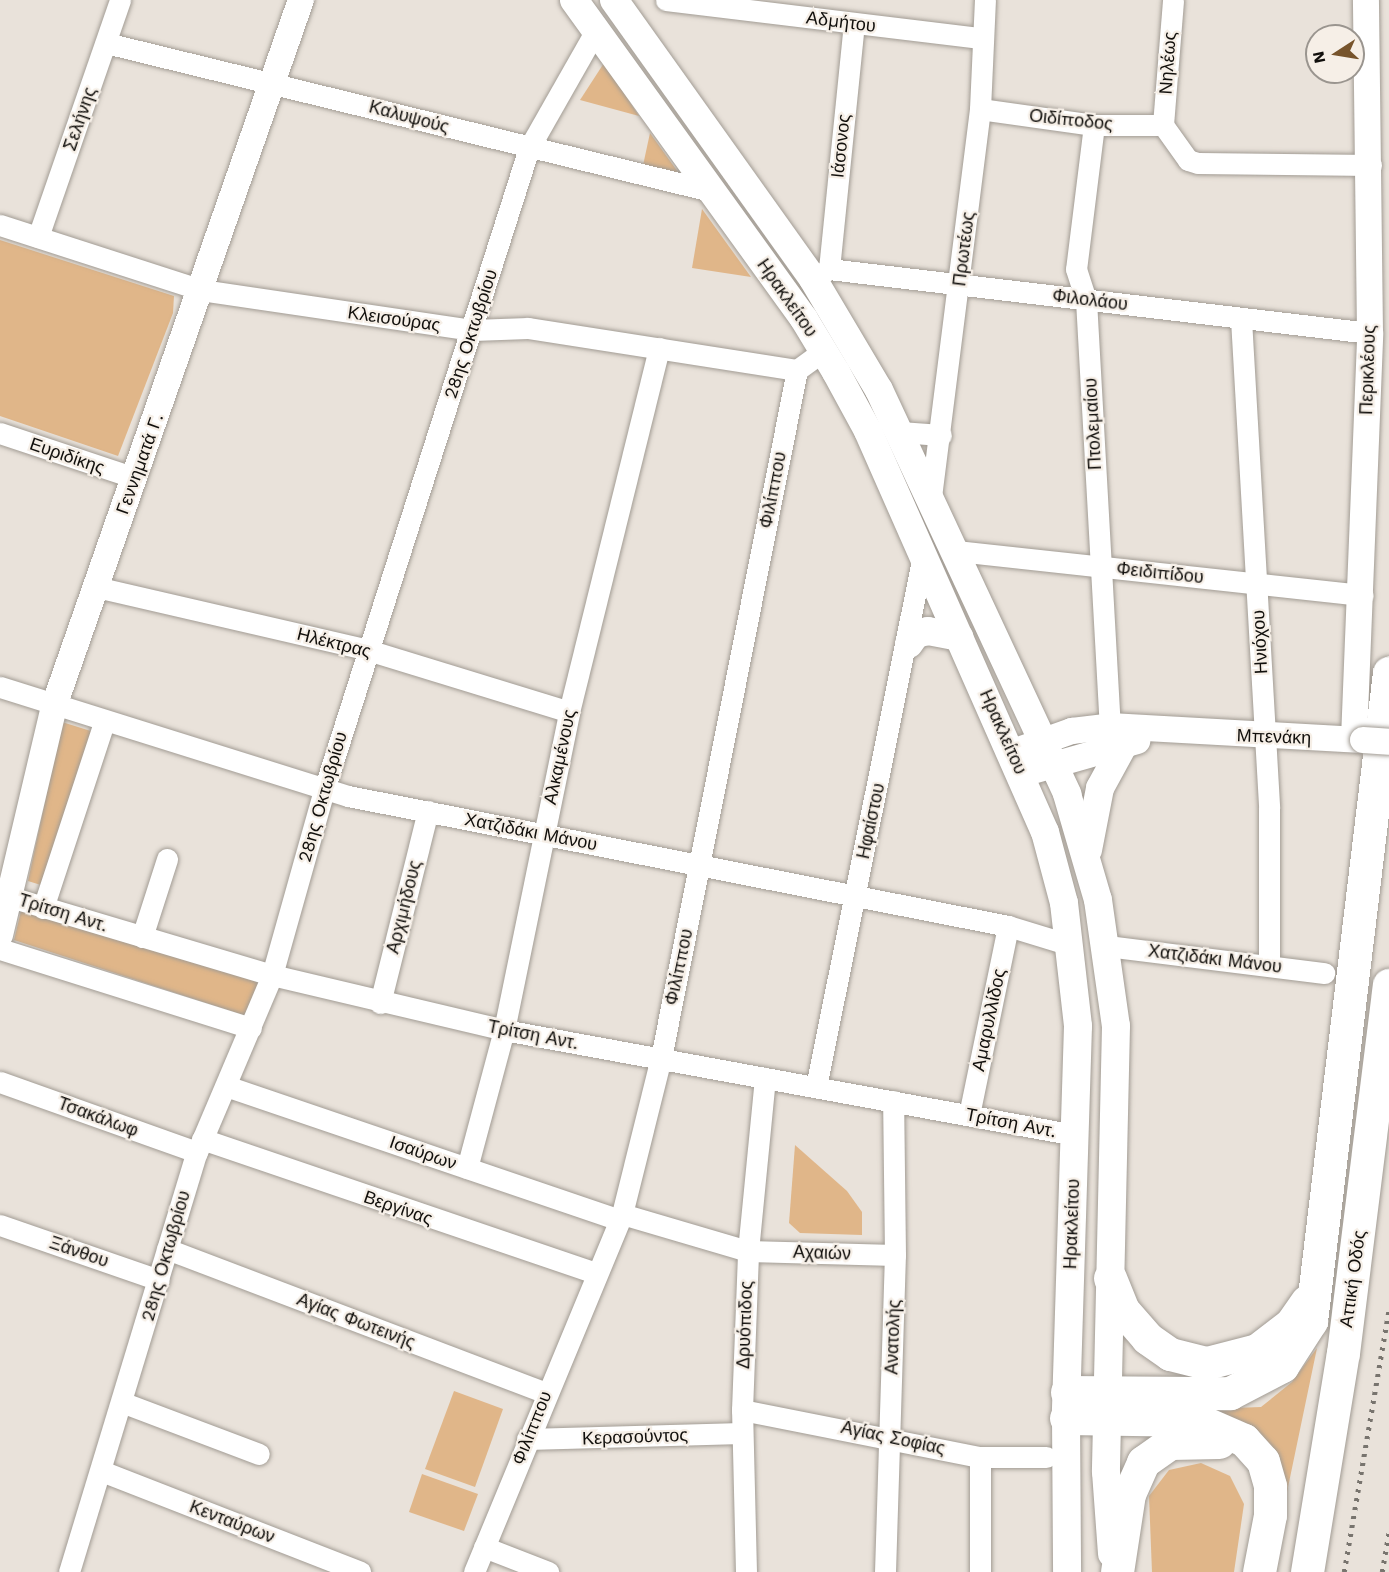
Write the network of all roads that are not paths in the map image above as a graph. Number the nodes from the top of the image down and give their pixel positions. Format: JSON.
{"nodes":[{"id":1,"x":120,"y":0,"type":"edge"},
{"id":2,"x":301,"y":0,"type":"edge"},
{"id":3,"x":574,"y":0,"type":"edge"},
{"id":4,"x":614,"y":0,"type":"edge"},
{"id":5,"x":666,"y":0,"type":"edge"},
{"id":6,"x":985,"y":0,"type":"edge"},
{"id":7,"x":1173,"y":0,"type":"edge"},
{"id":8,"x":1366,"y":0,"type":"edge"},
{"id":9,"x":854,"y":24,"type":"junction"},
{"id":10,"x":596,"y":30,"type":"junction"},
{"id":11,"x":981,"y":38,"type":"junction"},
{"id":12,"x":106,"y":43,"type":"junction"},
{"id":13,"x":275,"y":82,"type":"junction"},
{"id":14,"x":980,"y":109,"type":"junction"},
{"id":15,"x":1094,"y":125,"type":"junction"},
{"id":16,"x":1163,"y":125,"type":"junction"},
{"id":17,"x":529,"y":148,"type":"junction"},
{"id":18,"x":1371,"y":165,"type":"junction"},
{"id":19,"x":711,"y":191,"type":"junction"},
{"id":20,"x":0,"y":225,"type":"edge"},
{"id":21,"x":38,"y":237,"type":"junction"},
{"id":22,"x":821,"y":274,"type":"junction"},
{"id":23,"x":960,"y":283,"type":"junction"},
{"id":24,"x":201,"y":290,"type":"junction"},
{"id":25,"x":1086,"y":300,"type":"junction"},
{"id":26,"x":1241,"y":319,"type":"junction"},
{"id":27,"x":473,"y":330,"type":"junction"},
{"id":28,"x":1370,"y":333,"type":"junction"},
{"id":29,"x":659,"y":348,"type":"junction"},
{"id":30,"x":823,"y":351,"type":"junction"},
{"id":31,"x":796,"y":370,"type":"junction"},
{"id":32,"x":900,"y":432,"type":"junction"},
{"id":33,"x":0,"y":433,"type":"edge"},
{"id":34,"x":941,"y":435,"type":"junction"},
{"id":35,"x":135,"y":478,"type":"junction"},
{"id":36,"x":931,"y":497,"type":"junction"},
{"id":37,"x":957,"y":551,"type":"junction"},
{"id":38,"x":923,"y":555,"type":"junction"},
{"id":39,"x":1101,"y":566,"type":"junction"},
{"id":40,"x":1256,"y":584,"type":"junction"},
{"id":41,"x":96,"y":587,"type":"junction"},
{"id":42,"x":1363,"y":595,"type":"junction"},
{"id":43,"x":959,"y":637,"type":"junction"},
{"id":44,"x":909,"y":644,"type":"junction"},
{"id":45,"x":368,"y":650,"type":"junction"},
{"id":46,"x":1389,"y":673,"type":"edge"},
{"id":47,"x":0,"y":687,"type":"edge"},
{"id":48,"x":54,"y":706,"type":"junction"},
{"id":49,"x":569,"y":712,"type":"junction"},
{"id":50,"x":104,"y":723,"type":"junction"},
{"id":51,"x":1116,"y":736,"type":"junction"},
{"id":52,"x":1265,"y":736,"type":"junction"},
{"id":53,"x":1358,"y":740,"type":"junction"},
{"id":54,"x":1389,"y":742,"type":"edge"},
{"id":55,"x":1051,"y":750,"type":"junction"},
{"id":56,"x":1018,"y":763,"type":"junction"},
{"id":57,"x":324,"y":790,"type":"junction"},
{"id":58,"x":428,"y":811,"type":"junction"},
{"id":59,"x":543,"y":834,"type":"junction"},
{"id":60,"x":1087,"y":858,"type":"junction"},
{"id":61,"x":167,"y":859,"type":"dead end"},
{"id":62,"x":700,"y":865,"type":"junction"},
{"id":63,"x":5,"y":895,"type":"edge"},
{"id":64,"x":855,"y":896,"type":"junction"},
{"id":65,"x":43,"y":908,"type":"junction"},
{"id":66,"x":1008,"y":926,"type":"junction"},
{"id":67,"x":0,"y":935,"type":"edge"},
{"id":68,"x":142,"y":937,"type":"junction"},
{"id":69,"x":1070,"y":945,"type":"junction"},
{"id":70,"x":1107,"y":946,"type":"junction"},
{"id":71,"x":0,"y":949,"type":"edge"},
{"id":72,"x":1269,"y":965,"type":"junction"},
{"id":73,"x":1324,"y":973,"type":"dead end"},
{"id":74,"x":272,"y":975,"type":"junction"},
{"id":75,"x":1389,"y":985,"type":"edge"},
{"id":76,"x":381,"y":1003,"type":"junction"},
{"id":77,"x":251,"y":1028,"type":"junction"},
{"id":78,"x":504,"y":1030,"type":"junction"},
{"id":79,"x":661,"y":1058,"type":"junction"},
{"id":80,"x":765,"y":1078,"type":"junction"},
{"id":81,"x":0,"y":1082,"type":"edge"},
{"id":82,"x":226,"y":1086,"type":"junction"},
{"id":83,"x":816,"y":1087,"type":"junction"},
{"id":84,"x":893,"y":1101,"type":"junction"},
{"id":85,"x":969,"y":1115,"type":"junction"},
{"id":86,"x":1075,"y":1135,"type":"junction"},
{"id":87,"x":199,"y":1145,"type":"junction"},
{"id":88,"x":467,"y":1168,"type":"junction"},
{"id":89,"x":621,"y":1217,"type":"junction"},
{"id":90,"x":0,"y":1225,"type":"edge"},
{"id":91,"x":167,"y":1248,"type":"junction"},
{"id":92,"x":748,"y":1251,"type":"junction"},
{"id":93,"x":895,"y":1255,"type":"junction"},
{"id":94,"x":595,"y":1273,"type":"junction"},
{"id":95,"x":1110,"y":1278,"type":"junction"},
{"id":96,"x":159,"y":1280,"type":"junction"},
{"id":97,"x":1316,"y":1283,"type":"junction"},
{"id":98,"x":546,"y":1393,"type":"junction"},
{"id":99,"x":124,"y":1402,"type":"junction"},
{"id":100,"x":1108,"y":1404,"type":"junction"},
{"id":101,"x":1066,"y":1405,"type":"junction"},
{"id":102,"x":742,"y":1410,"type":"junction"},
{"id":103,"x":742,"y":1433,"type":"junction"},
{"id":104,"x":890,"y":1438,"type":"junction"},
{"id":105,"x":527,"y":1439,"type":"junction"},
{"id":106,"x":259,"y":1454,"type":"dead end"},
{"id":107,"x":980,"y":1457,"type":"junction"},
{"id":108,"x":1046,"y":1457,"type":"dead end"},
{"id":109,"x":104,"y":1472,"type":"junction"},
{"id":110,"x":1107,"y":1492,"type":"junction"},
{"id":111,"x":1271,"y":1502,"type":"junction"},
{"id":112,"x":484,"y":1547,"type":"junction"},
{"id":113,"x":69,"y":1572,"type":"edge"},
{"id":114,"x":360,"y":1572,"type":"edge"},
{"id":115,"x":474,"y":1572,"type":"edge"},
{"id":116,"x":548,"y":1572,"type":"edge"},
{"id":117,"x":746,"y":1572,"type":"edge"},
{"id":118,"x":885,"y":1572,"type":"edge"},
{"id":119,"x":980,"y":1572,"type":"edge"},
{"id":120,"x":1067,"y":1572,"type":"edge"},
{"id":121,"x":1100,"y":1572,"type":"edge"},
{"id":122,"x":1115,"y":1572,"type":"edge"},
{"id":123,"x":1259,"y":1572,"type":"edge"},
{"id":124,"x":1308,"y":1572,"type":"edge"}],
"edges":[{"from":1,"to":12,"type":"street","name":"Σελήνης"},
{"from":2,"to":13,"type":"street","name":"Γεννηματά Γ."},
{"from":3,"to":10,"type":"main road","name":"Ηρακλείτου"},
{"from":4,"to":22,"type":"main road","name":"Ηρακλείτου"},
{"from":5,"to":9,"type":"street","name":"Αδμήτου"},
{"from":6,"to":11,"type":"street","name":"Πρωτέως"},
{"from":7,"to":16,"type":"street","name":"Νηλέως"},
{"from":8,"to":18,"type":"street","name":"Περικλέους"},
{"from":9,"to":11,"type":"street","name":"Αδμήτου"},
{"from":9,"to":22,"type":"street","name":"Ιάσονος"},
{"from":10,"to":17,"type":"street","name":"28ης Οκτωβρίου"},
{"from":10,"to":19,"type":"main road","name":"Ηρακλείτου"},
{"from":11,"to":14,"type":"street","name":"Πρωτέως"},
{"from":12,"to":13,"type":"street","name":"Καλυψούς"},
{"from":12,"to":21,"type":"street","name":"Σελήνης"},
{"from":13,"to":17,"type":"street","name":"Καλυψούς"},
{"from":13,"to":24,"type":"street","name":"Γεννηματά Γ."},
{"from":14,"to":15,"type":"street","name":"Οιδίποδος"},
{"from":14,"to":23,"type":"street","name":"Πρωτέως"},
{"from":15,"to":16,"type":"street","name":"Οιδίποδος"},
{"from":15,"to":25,"type":"street","name":"Πτολεμαίου"},
{"from":16,"to":18,"type":"street"},
{"from":17,"to":19,"type":"street","name":"Καλυψούς"},
{"from":17,"to":27,"type":"street","name":"28ης Οκτωβρίου"},
{"from":18,"to":28,"type":"street","name":"Περικλέους"},
{"from":19,"to":30,"type":"main road","name":"Ηρακλείτου"},
{"from":20,"to":21,"type":"street","name":"Κλεισούρας"},
{"from":21,"to":24,"type":"street","name":"Κλεισούρας"},
{"from":22,"to":23,"type":"street","name":"Φιλολάου"},
{"from":22,"to":32,"type":"main road","name":"Ηρακλείτου"},
{"from":23,"to":25,"type":"street","name":"Φιλολάου"},
{"from":23,"to":34,"type":"street","name":"Πρωτέως"},
{"from":24,"to":27,"type":"street","name":"Κλεισούρας"},
{"from":24,"to":35,"type":"street","name":"Γεννηματά Γ."},
{"from":25,"to":26,"type":"street","name":"Φιλολάου"},
{"from":25,"to":39,"type":"street","name":"Πτολεμαίου"},
{"from":26,"to":28,"type":"street","name":"Φιλολάου"},
{"from":26,"to":40,"type":"street","name":"Ηνιόχου"},
{"from":27,"to":29,"type":"street","name":"Κλεισούρας"},
{"from":27,"to":45,"type":"street","name":"28ης Οκτωβρίου"},
{"from":28,"to":42,"type":"street","name":"Περικλέους"},
{"from":29,"to":31,"type":"street","name":"Κλεισούρας"},
{"from":29,"to":49,"type":"street","name":"Αλκαμένους"},
{"from":30,"to":31,"type":"street"},
{"from":30,"to":38,"type":"main road","name":"Ηρακλείτου"},
{"from":31,"to":62,"type":"street","name":"Φιλίππου"},
{"from":32,"to":34,"type":"street"},
{"from":32,"to":36,"type":"main road","name":"Ηρακλείτου"},
{"from":33,"to":35,"type":"street","name":"Ευριδίκης"},
{"from":34,"to":36,"type":"street","name":"Πρωτέως"},
{"from":35,"to":41,"type":"street","name":"Γεννηματά Γ."},
{"from":36,"to":37,"type":"main road","name":"Ηρακλείτου"},
{"from":37,"to":39,"type":"street","name":"Φειδιπίδου"},
{"from":37,"to":55,"type":"main road","name":"Ηρακλείτου"},
{"from":38,"to":43,"type":"main road","name":"Ηρακλείτου"},
{"from":38,"to":44,"type":"street","name":"Ηφαίστου"},
{"from":39,"to":40,"type":"street","name":"Φειδιπίδου"},
{"from":39,"to":51,"type":"street","name":"Πτολεμαίου"},
{"from":40,"to":42,"type":"street","name":"Φειδιπίδου"},
{"from":40,"to":52,"type":"street","name":"Ηνιόχου"},
{"from":41,"to":45,"type":"street","name":"Ηλέκτρας"},
{"from":41,"to":48,"type":"street","name":"Γεννηματά Γ."},
{"from":42,"to":53,"type":"street","name":"Περικλέους"},
{"from":43,"to":44,"type":"main road"},
{"from":43,"to":56,"type":"main road","name":"Ηρακλείτου"},
{"from":44,"to":64,"type":"street","name":"Ηφαίστου"},
{"from":45,"to":49,"type":"street","name":"Ηλέκτρας"},
{"from":45,"to":57,"type":"street","name":"28ης Οκτωβρίου"},
{"from":46,"to":97,"type":"highway"},
{"from":47,"to":48,"type":"street","name":"Χατζιδάκι Μάνου"},
{"from":48,"to":50,"type":"street","name":"Χατζιδάκι Μάνου"},
{"from":48,"to":63,"type":"street","name":"Γεννηματά Γ."},
{"from":49,"to":59,"type":"street","name":"Αλκαμένους"},
{"from":50,"to":57,"type":"street","name":"Χατζιδάκι Μάνου"},
{"from":50,"to":65,"type":"street"},
{"from":51,"to":52,"type":"street","name":"Μπενάκη"},
{"from":51,"to":55,"type":"street","name":"Μπενάκη"},
{"from":51,"to":60,"type":"main road"},
{"from":52,"to":53,"type":"street","name":"Μπενάκη"},
{"from":52,"to":72,"type":"street","name":"Ηνιόχου"},
{"from":53,"to":54,"type":"street","name":"Μπενάκη","bridge":true},
{"from":55,"to":56,"type":"street","name":"Μπενάκη"},
{"from":55,"to":60,"type":"main road","name":"Ηρακλείτου"},
{"from":56,"to":69,"type":"main road","name":"Ηρακλείτου"},
{"from":57,"to":58,"type":"street","name":"Χατζιδάκι Μάνου"},
{"from":57,"to":74,"type":"street","name":"28ης Οκτωβρίου"},
{"from":58,"to":59,"type":"street","name":"Χατζιδάκι Μάνου"},
{"from":58,"to":76,"type":"street","name":"Αρχιμήδους"},
{"from":59,"to":62,"type":"street","name":"Χατζιδάκι Μάνου"},
{"from":59,"to":78,"type":"street","name":"Αλκαμένους"},
{"from":60,"to":70,"type":"main road","name":"Ηρακλείτου"},
{"from":61,"to":68,"type":"street"},
{"from":62,"to":64,"type":"street","name":"Χατζιδάκι Μάνου"},
{"from":62,"to":79,"type":"street","name":"Φιλίππου"},
{"from":63,"to":65,"type":"street","name":"Τρίτση Αντ."},
{"from":63,"to":67,"type":"street","name":"Γεννηματά Γ."},
{"from":64,"to":66,"type":"street","name":"Χατζιδάκι Μάνου"},
{"from":64,"to":83,"type":"street","name":"Ηφαίστου"},
{"from":65,"to":68,"type":"street","name":"Τρίτση Αντ."},
{"from":66,"to":69,"type":"street","name":"Χατζιδάκι Μάνου"},
{"from":66,"to":85,"type":"street","name":"Αμαρυλλίδος"},
{"from":68,"to":74,"type":"street","name":"Τρίτση Αντ."},
{"from":69,"to":86,"type":"main road","name":"Ηρακλείτου"},
{"from":70,"to":72,"type":"street","name":"Χατζιδάκι Μάνου"},
{"from":70,"to":95,"type":"main road","name":"Ηρακλείτου"},
{"from":71,"to":77,"type":"street"},
{"from":72,"to":73,"type":"street","name":"Χατζιδάκι Μάνου"},
{"from":74,"to":76,"type":"street","name":"Τρίτση Αντ."},
{"from":74,"to":77,"type":"street","name":"28ης Οκτωβρίου"},
{"from":75,"to":124,"type":"highway","name":"Αττική Οδός"},
{"from":76,"to":78,"type":"street","name":"Τρίτση Αντ."},
{"from":77,"to":82,"type":"street","name":"28ης Οκτωβρίου"},
{"from":78,"to":79,"type":"street","name":"Τρίτση Αντ."},
{"from":78,"to":88,"type":"street","name":"Αλκαμένους"},
{"from":79,"to":80,"type":"street","name":"Τρίτση Αντ."},
{"from":79,"to":89,"type":"street","name":"Φιλίππου"},
{"from":80,"to":83,"type":"street","name":"Τρίτση Αντ."},
{"from":80,"to":92,"type":"street","name":"Δρυόπιδος"},
{"from":81,"to":87,"type":"street","name":"Τσακάλωφ"},
{"from":82,"to":87,"type":"street","name":"28ης Οκτωβρίου"},
{"from":82,"to":88,"type":"street","name":"Ισαύρων"},
{"from":83,"to":84,"type":"street","name":"Τρίτση Αντ."},
{"from":84,"to":85,"type":"street","name":"Τρίτση Αντ."},
{"from":84,"to":93,"type":"street","name":"Ανατολής"},
{"from":85,"to":86,"type":"street","name":"Τρίτση Αντ."},
{"from":86,"to":101,"type":"main road","name":"Ηρακλείτου"},
{"from":87,"to":91,"type":"street","name":"28ης Οκτωβρίου"},
{"from":87,"to":94,"type":"street","name":"Βεργίνας"},
{"from":88,"to":89,"type":"street","name":"Ισαύρων"},
{"from":89,"to":92,"type":"street","name":"Ισαύρων"},
{"from":89,"to":94,"type":"street","name":"Φιλίππου"},
{"from":90,"to":96,"type":"street","name":"Ξάνθου"},
{"from":91,"to":96,"type":"street","name":"28ης Οκτωβρίου"},
{"from":91,"to":98,"type":"street","name":"Αγίας Φωτεινής"},
{"from":92,"to":93,"type":"street","name":"Αχαιών"},
{"from":92,"to":102,"type":"street","name":"Δρυόπιδος"},
{"from":93,"to":104,"type":"street","name":"Ανατολής"},
{"from":94,"to":98,"type":"street","name":"Φιλίππου"},
{"from":95,"to":97,"type":"highway"},
{"from":95,"to":100,"type":"main road","name":"Ηρακλείτου"},
{"from":96,"to":99,"type":"street","name":"28ης Οκτωβρίου"},
{"from":97,"to":100,"type":"highway"},
{"from":98,"to":105,"type":"street","name":"Φιλίππου"},
{"from":99,"to":106,"type":"street"},
{"from":99,"to":109,"type":"street","name":"28ης Οκτωβρίου"},
{"from":100,"to":101,"type":"highway"},
{"from":100,"to":110,"type":"main road","name":"Ηρακλείτου"},
{"from":100,"to":111,"type":"highway"},
{"from":101,"to":120,"type":"main road","name":"Ηρακλείτου"},
{"from":102,"to":103,"type":"street","name":"Δρυόπιδος"},
{"from":102,"to":104,"type":"street","name":"Αγίας Σοφίας"},
{"from":103,"to":105,"type":"street","name":"Κερασούντος"},
{"from":103,"to":117,"type":"street","name":"Δρυόπιδος"},
{"from":104,"to":107,"type":"street","name":"Αγίας Σοφίας"},
{"from":104,"to":118,"type":"street","name":"Ανατολής"},
{"from":105,"to":112,"type":"street","name":"Φιλίππου"},
{"from":107,"to":108,"type":"street","name":"Αγίας Σοφίας"},
{"from":107,"to":119,"type":"street"},
{"from":109,"to":113,"type":"street","name":"28ης Οκτωβρίου"},
{"from":109,"to":114,"type":"street","name":"Κενταύρων"},
{"from":110,"to":121,"type":"highway"},
{"from":110,"to":122,"type":"main road","name":"Ηρακλείτου"},
{"from":111,"to":122,"type":"highway"},
{"from":111,"to":123,"type":"highway"},
{"from":112,"to":115,"type":"street","name":"Φιλίππου"},
{"from":112,"to":116,"type":"street"}]}
